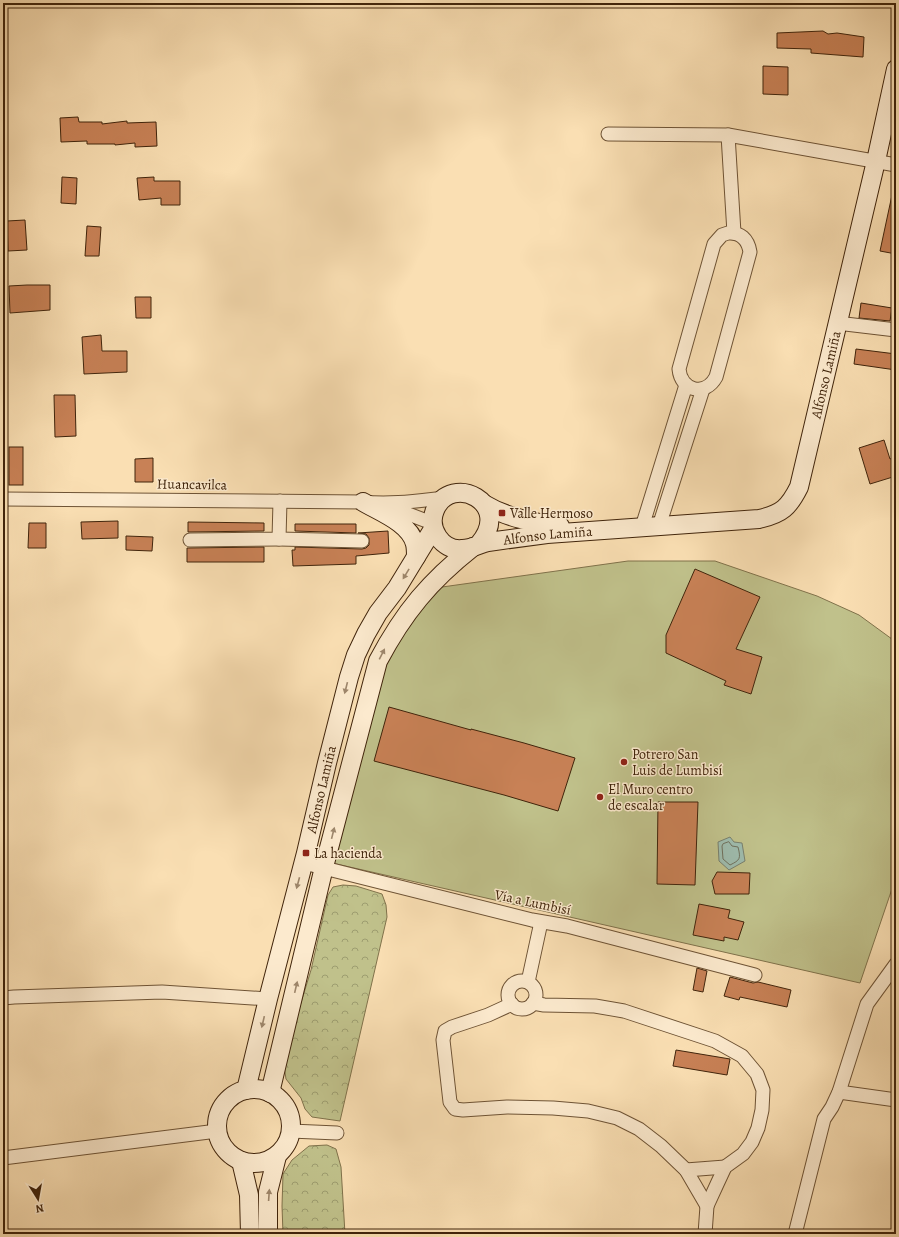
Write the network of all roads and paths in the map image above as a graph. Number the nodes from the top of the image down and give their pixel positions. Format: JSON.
{"nodes":[{"id":1,"x":896,"y":69,"type":"edge"},
{"id":2,"x":608,"y":134,"type":"dead end"},
{"id":3,"x":728,"y":135,"type":"junction"},
{"id":4,"x":876,"y":161,"type":"junction"},
{"id":5,"x":896,"y":165,"type":"edge"},
{"id":6,"x":734,"y":233,"type":"junction"},
{"id":7,"x":837,"y":323,"type":"junction"},
{"id":8,"x":896,"y":330,"type":"edge"},
{"id":9,"x":686,"y":385,"type":"junction"},
{"id":10,"x":703,"y":389,"type":"junction"},
{"id":11,"x":444,"y":498,"type":"junction"},
{"id":12,"x":3,"y":499,"type":"edge"},
{"id":13,"x":280,"y":501,"type":"junction"},
{"id":14,"x":371,"y":503,"type":"junction"},
{"id":15,"x":484,"y":504,"type":"junction"},
{"id":16,"x":433,"y":526,"type":"junction"},
{"id":17,"x":650,"y":527,"type":"junction"},
{"id":18,"x":617,"y":529,"type":"junction"},
{"id":19,"x":279,"y":539,"type":"junction"},
{"id":20,"x":190,"y":540,"type":"dead end"},
{"id":21,"x":362,"y":541,"type":"dead end"},
{"id":22,"x":476,"y":545,"type":"junction"},
{"id":23,"x":416,"y":556,"type":"junction"},
{"id":24,"x":304,"y":863,"type":"junction"},
{"id":25,"x":324,"y":867,"type":"junction"},
{"id":26,"x":541,"y":922,"type":"junction"},
{"id":27,"x":896,"y":964,"type":"edge"},
{"id":28,"x":755,"y":976,"type":"dead end"},
{"id":29,"x":528,"y":982,"type":"junction"},
{"id":30,"x":3,"y":998,"type":"edge"},
{"id":31,"x":268,"y":999,"type":"junction"},
{"id":32,"x":533,"y":1003,"type":"junction"},
{"id":33,"x":512,"y":1004,"type":"junction"},
{"id":34,"x":246,"y":1090,"type":"junction"},
{"id":35,"x":839,"y":1092,"type":"junction"},
{"id":36,"x":270,"y":1093,"type":"junction"},
{"id":37,"x":896,"y":1100,"type":"edge"},
{"id":38,"x":217,"y":1131,"type":"junction"},
{"id":39,"x":291,"y":1131,"type":"junction"},
{"id":40,"x":337,"y":1133,"type":"dead end"},
{"id":41,"x":276,"y":1156,"type":"junction"},
{"id":42,"x":3,"y":1158,"type":"edge"},
{"id":43,"x":241,"y":1161,"type":"junction"},
{"id":44,"x":725,"y":1167,"type":"junction"},
{"id":45,"x":686,"y":1170,"type":"junction"},
{"id":46,"x":708,"y":1206,"type":"junction"},
{"id":47,"x":250,"y":1234,"type":"edge"},
{"id":48,"x":268,"y":1234,"type":"edge"},
{"id":49,"x":705,"y":1234,"type":"edge"},
{"id":50,"x":795,"y":1234,"type":"edge"}],
"edges":[{"from":1,"to":4,"type":"street","name":"Alfonso Lamiña"},
{"from":2,"to":3,"type":"street"},
{"from":3,"to":4,"type":"street"},
{"from":3,"to":6,"type":"street"},
{"from":4,"to":5,"type":"street"},
{"from":4,"to":7,"type":"street","name":"Alfonso Lamiña"},
{"from":6,"to":9,"type":"street"},
{"from":6,"to":10,"type":"street"},
{"from":7,"to":8,"type":"street"},
{"from":7,"to":17,"type":"street","name":"Alfonso Lamiña"},
{"from":9,"to":10,"type":"street"},
{"from":9,"to":17,"type":"street"},
{"from":10,"to":17,"type":"street"},
{"from":11,"to":14,"type":"street","name":"Huancavilca"},
{"from":11,"to":15,"type":"street"},
{"from":11,"to":16,"type":"street"},
{"from":12,"to":13,"type":"street","name":"Huancavilca"},
{"from":13,"to":14,"type":"street","name":"Huancavilca"},
{"from":13,"to":19,"type":"street"},
{"from":14,"to":16,"type":"street","name":"Huancavilca"},
{"from":14,"to":23,"type":"street"},
{"from":15,"to":18,"type":"street","name":"Alfonso Lamiña"},
{"from":15,"to":22,"type":"street"},
{"from":16,"to":22,"type":"street"},
{"from":16,"to":23,"type":"street","name":"Alfonso Lamiña"},
{"from":17,"to":18,"type":"street","name":"Alfonso Lamiña"},
{"from":18,"to":22,"type":"street","name":"Alfonso Lamiña"},
{"from":19,"to":20,"type":"street"},
{"from":19,"to":21,"type":"street"},
{"from":25,"to":22,"type":"street","name":"Alfonso Lamiña","one_way":true},
{"from":23,"to":24,"type":"street","name":"Alfonso Lamiña","one_way":true},
{"from":24,"to":25,"type":"street","name":"Vía a Lumbisí"},
{"from":24,"to":31,"type":"street","name":"Alfonso Lamiña","one_way":true},
{"from":25,"to":26,"type":"street","name":"Vía a Lumbisí"},
{"from":36,"to":25,"type":"street","name":"Alfonso Lamiña","one_way":true},
{"from":26,"to":28,"type":"street","name":"Vía a Lumbisí"},
{"from":26,"to":29,"type":"street"},
{"from":27,"to":35,"type":"street"},
{"from":29,"to":32,"type":"street"},
{"from":29,"to":33,"type":"street"},
{"from":30,"to":31,"type":"street"},
{"from":31,"to":34,"type":"street","name":"Alfonso Lamiña","one_way":true},
{"from":32,"to":33,"type":"street"},
{"from":32,"to":44,"type":"street"},
{"from":33,"to":45,"type":"street"},
{"from":34,"to":36,"type":"street"},
{"from":34,"to":38,"type":"street"},
{"from":35,"to":37,"type":"street"},
{"from":35,"to":50,"type":"street"},
{"from":36,"to":39,"type":"street"},
{"from":38,"to":42,"type":"street"},
{"from":38,"to":43,"type":"street"},
{"from":39,"to":40,"type":"street"},
{"from":39,"to":41,"type":"street"},
{"from":41,"to":43,"type":"street"},
{"from":48,"to":41,"type":"street","one_way":true},
{"from":43,"to":47,"type":"street"},
{"from":44,"to":45,"type":"street"},
{"from":44,"to":46,"type":"street"},
{"from":45,"to":46,"type":"street"},
{"from":46,"to":49,"type":"street"}]}
